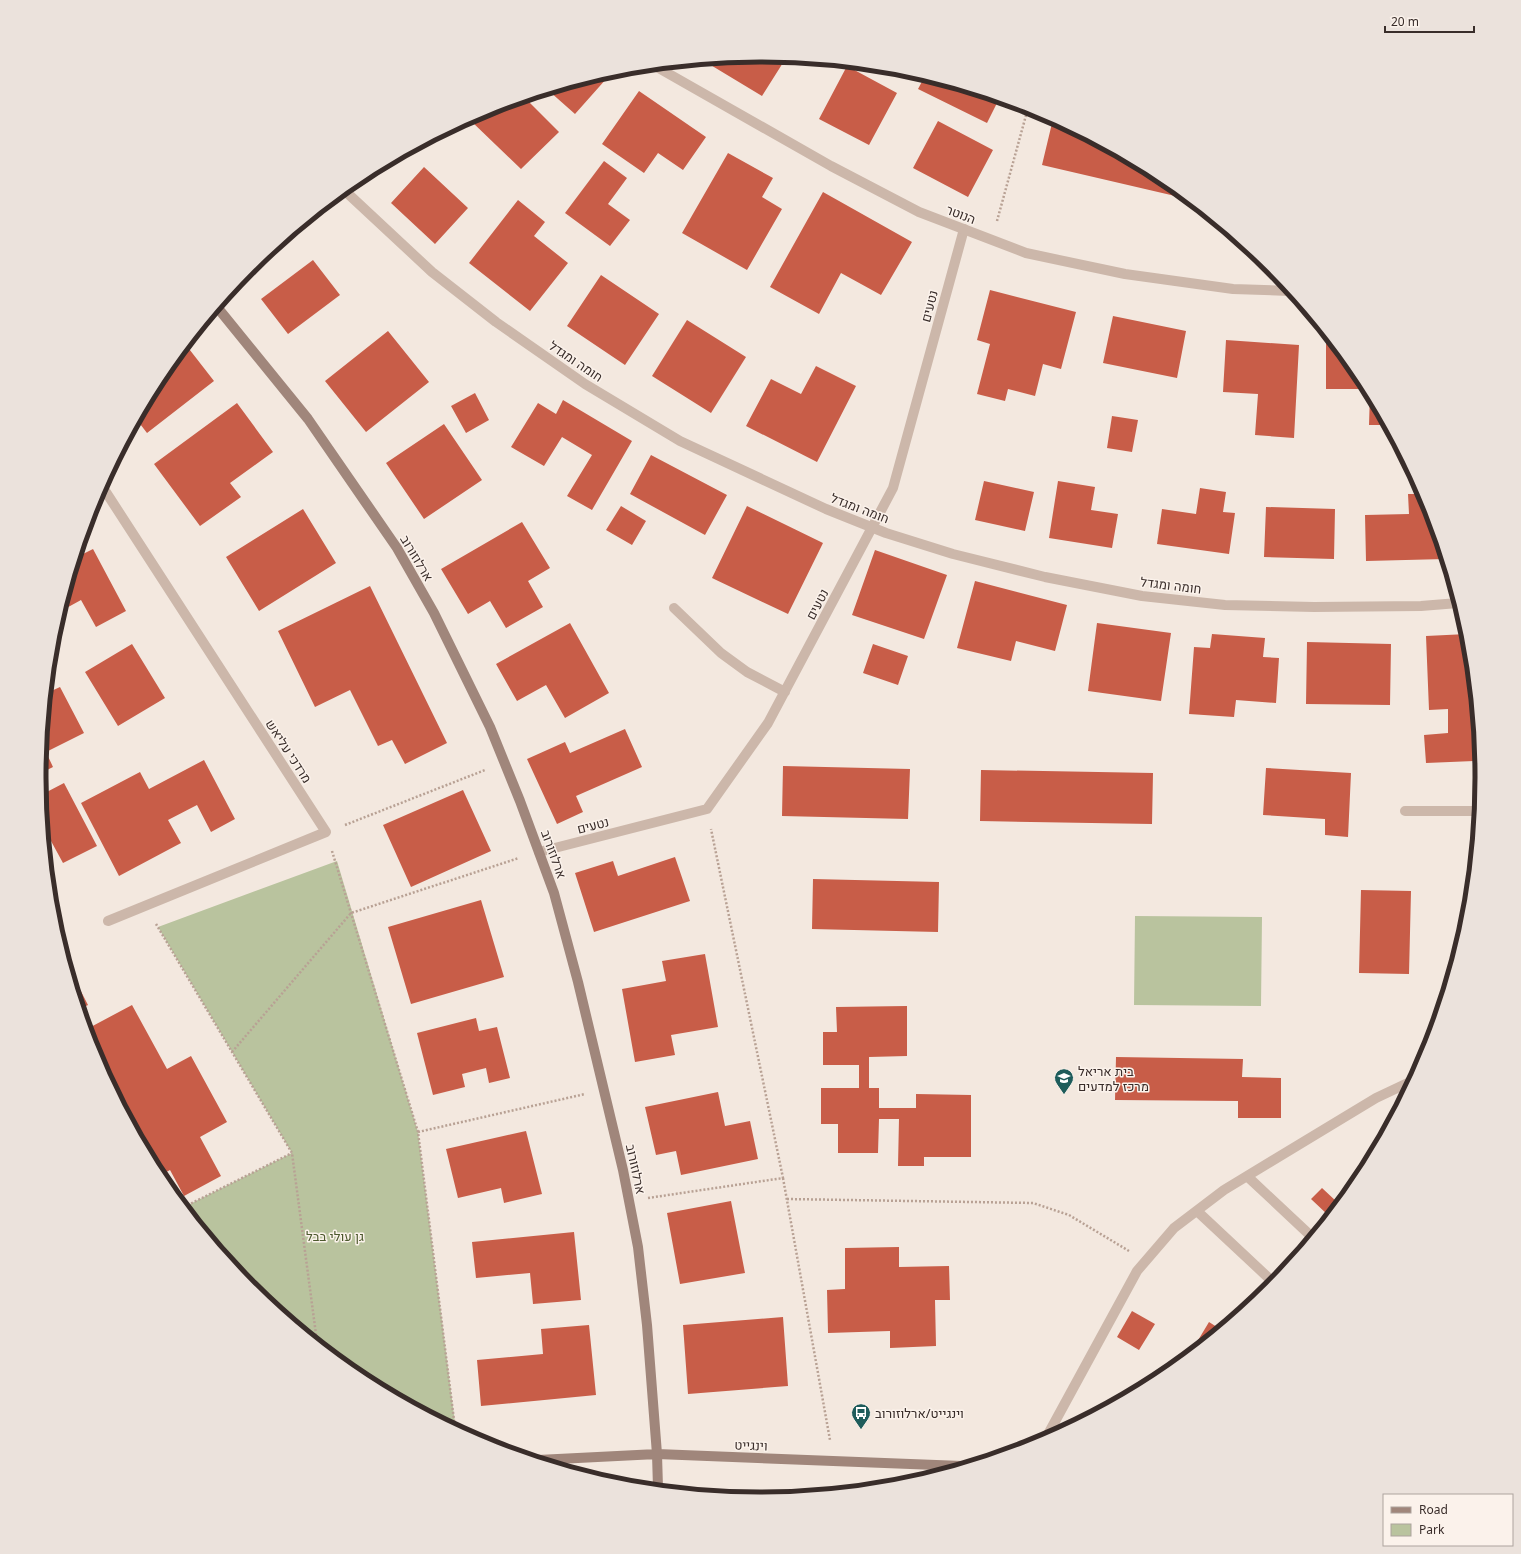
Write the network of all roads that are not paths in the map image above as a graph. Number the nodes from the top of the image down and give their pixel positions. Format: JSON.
{"nodes":[{"id":1,"x":662,"y":70,"type":"edge"},
{"id":2,"x":348,"y":194,"type":"edge"},
{"id":3,"x":964,"y":229,"type":"junction"},
{"id":4,"x":1284,"y":291,"type":"edge"},
{"id":5,"x":220,"y":310,"type":"edge"},
{"id":6,"x":106,"y":492,"type":"edge"},
{"id":7,"x":873,"y":527,"type":"junction"},
{"id":8,"x":1453,"y":603,"type":"edge"},
{"id":9,"x":674,"y":608,"type":"dead end"},
{"id":10,"x":785,"y":692,"type":"junction"},
{"id":11,"x":1405,"y":811,"type":"dead end"},
{"id":12,"x":1474,"y":811,"type":"edge"},
{"id":13,"x":539,"y":852,"type":"junction"},
{"id":14,"x":108,"y":921,"type":"dead end"},
{"id":15,"x":1405,"y":1084,"type":"edge"},
{"id":16,"x":1248,"y":1177,"type":"junction"},
{"id":17,"x":1196,"y":1211,"type":"junction"},
{"id":18,"x":1309,"y":1234,"type":"edge"},
{"id":19,"x":1269,"y":1279,"type":"edge"},
{"id":20,"x":1051,"y":1430,"type":"edge"},
{"id":21,"x":657,"y":1454,"type":"junction"},
{"id":22,"x":550,"y":1459,"type":"edge"},
{"id":23,"x":950,"y":1466,"type":"edge"},
{"id":24,"x":658,"y":1484,"type":"edge"}],
"edges":[{"from":1,"to":3,"type":"street","name":"הנוטר"},
{"from":2,"to":7,"type":"street","name":"חומה ומגדל"},
{"from":3,"to":4,"type":"street","name":"הנוטר"},
{"from":3,"to":7,"type":"street","name":"נטעים"},
{"from":5,"to":13,"type":"street","name":"ארלוזורוב"},
{"from":6,"to":14,"type":"street","name":"מרדכי עליאש"},
{"from":7,"to":8,"type":"street","name":"חומה ומגדל"},
{"from":7,"to":10,"type":"street","name":"נטעים"},
{"from":9,"to":10,"type":"street"},
{"from":10,"to":13,"type":"street","name":"נטעים"},
{"from":11,"to":12,"type":"street"},
{"from":13,"to":21,"type":"street","name":"ארלוזורוב"},
{"from":15,"to":16,"type":"street"},
{"from":16,"to":17,"type":"street"},
{"from":16,"to":18,"type":"street"},
{"from":17,"to":19,"type":"street"},
{"from":17,"to":20,"type":"street"},
{"from":21,"to":22,"type":"street","name":"וינגייט"},
{"from":21,"to":23,"type":"street","name":"וינגייט"},
{"from":21,"to":24,"type":"street","name":"ארלוזורוב"}]}
